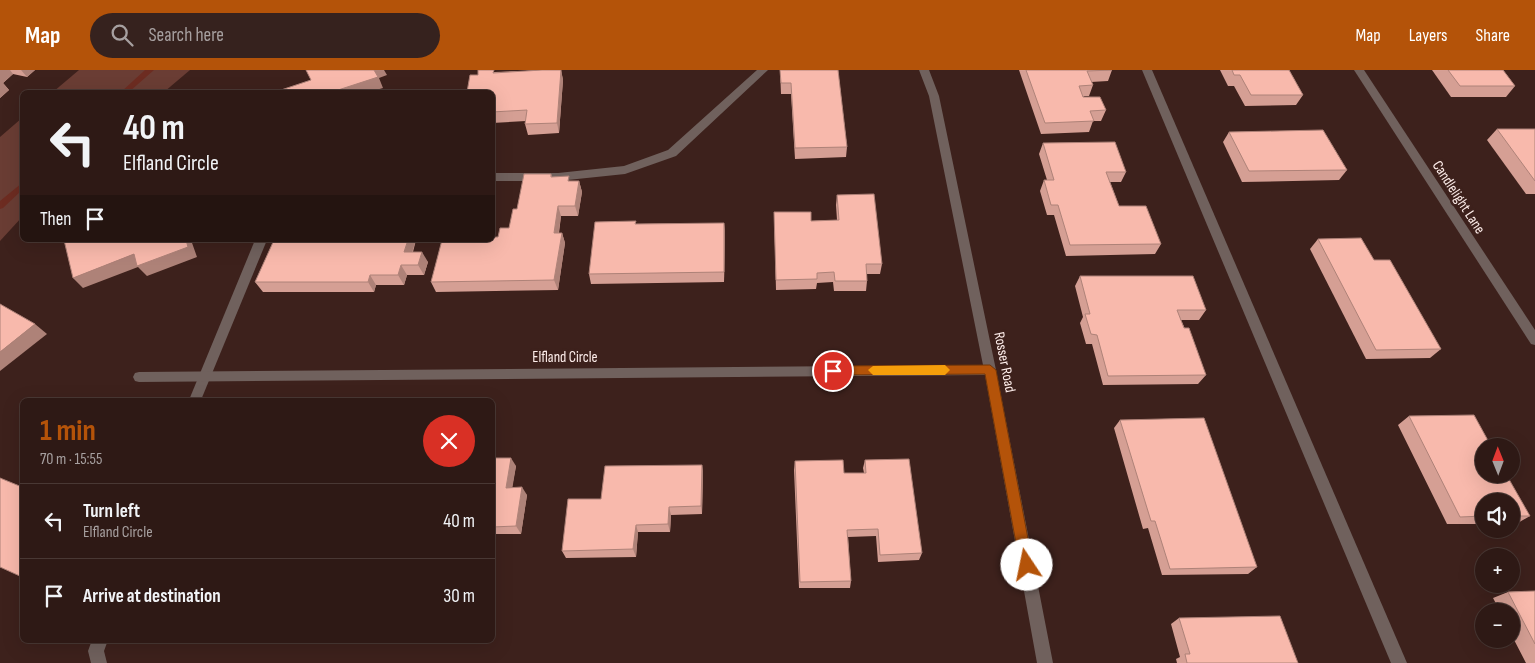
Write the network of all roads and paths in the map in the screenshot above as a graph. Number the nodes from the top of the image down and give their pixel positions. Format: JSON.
{"nodes":[{"id":1,"x":763,"y":70,"type":"edge"},
{"id":2,"x":924,"y":70,"type":"edge"},
{"id":3,"x":1147,"y":70,"type":"edge"},
{"id":4,"x":1359,"y":70,"type":"edge"},
{"id":5,"x":495,"y":177,"type":"edge"},
{"id":6,"x":260,"y":242,"type":"edge"},
{"id":7,"x":1535,"y":340,"type":"edge"},
{"id":8,"x":990,"y":370,"type":"junction"},
{"id":9,"x":140,"y":376,"type":"dead end"},
{"id":10,"x":204,"y":376,"type":"junction"},
{"id":11,"x":196,"y":398,"type":"edge"},
{"id":12,"x":99,"y":643,"type":"edge"},
{"id":13,"x":99,"y":663,"type":"edge"},
{"id":14,"x":1045,"y":663,"type":"edge"},
{"id":15,"x":1399,"y":663,"type":"edge"}],
"edges":[{"from":1,"to":5,"type":"street"},
{"from":2,"to":8,"type":"street","name":"Rosser Road"},
{"from":3,"to":15,"type":"street"},
{"from":4,"to":7,"type":"street","name":"Candlelight Lane"},
{"from":6,"to":10,"type":"street"},
{"from":8,"to":10,"type":"street","name":"Elfland Circle"},
{"from":8,"to":14,"type":"street","name":"Rosser Road"},
{"from":9,"to":10,"type":"street","name":"Elfland Circle"},
{"from":10,"to":11,"type":"street"},
{"from":12,"to":13,"type":"street"}]}
